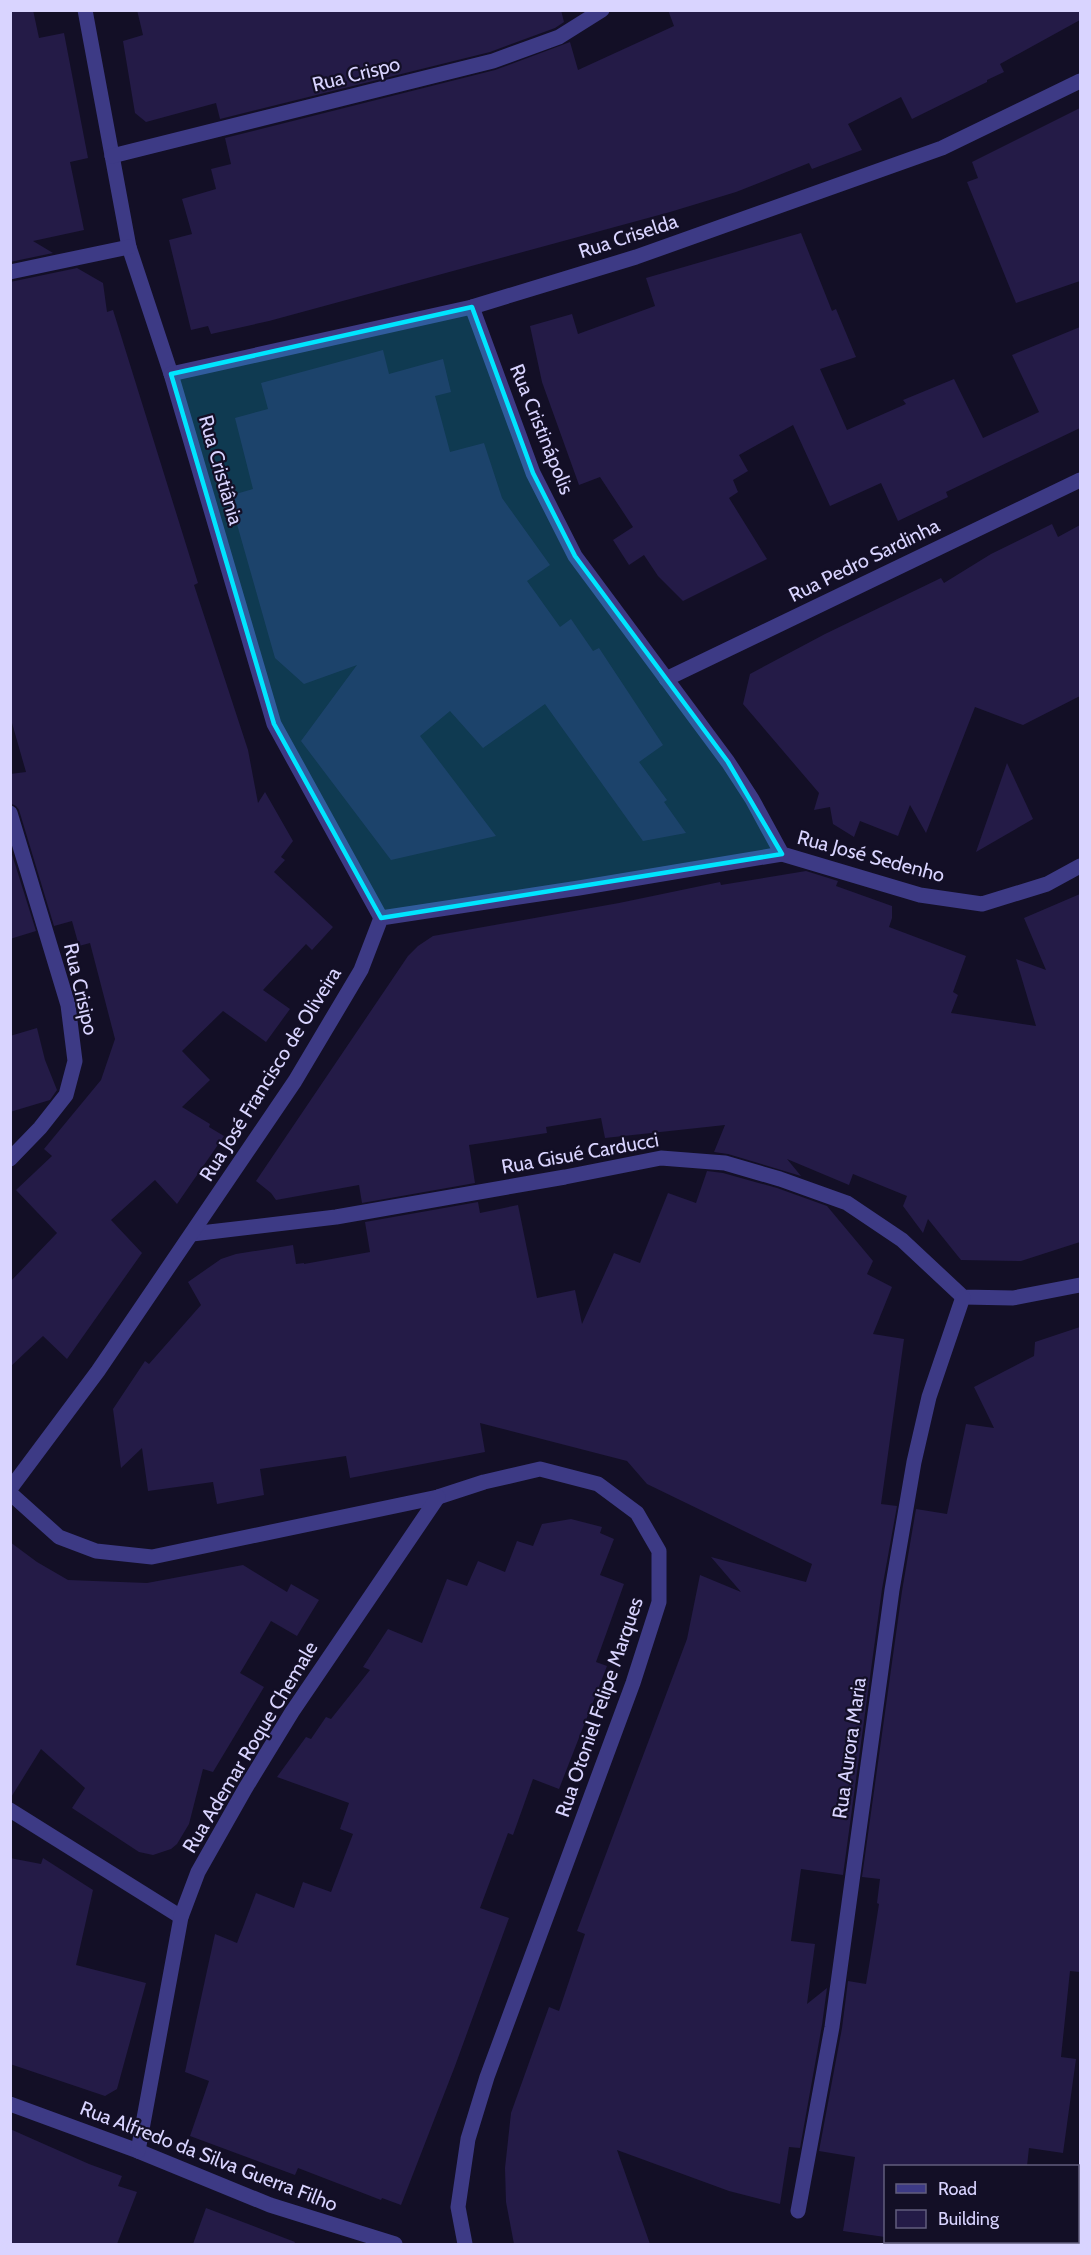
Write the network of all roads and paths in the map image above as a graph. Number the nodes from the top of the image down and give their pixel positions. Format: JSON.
{"nodes":[{"id":1,"x":85,"y":10,"type":"edge"},
{"id":2,"x":602,"y":10,"type":"edge"},
{"id":3,"x":1080,"y":81,"type":"edge"},
{"id":4,"x":112,"y":156,"type":"junction"},
{"id":5,"x":129,"y":247,"type":"junction"},
{"id":6,"x":10,"y":272,"type":"edge"},
{"id":7,"x":472,"y":307,"type":"junction"},
{"id":8,"x":171,"y":374,"type":"junction"},
{"id":9,"x":1080,"y":480,"type":"edge"},
{"id":10,"x":666,"y":679,"type":"junction"},
{"id":11,"x":10,"y":813,"type":"edge"},
{"id":12,"x":782,"y":854,"type":"junction"},
{"id":13,"x":1080,"y":866,"type":"edge"},
{"id":14,"x":381,"y":918,"type":"junction"},
{"id":15,"x":10,"y":1159,"type":"edge"},
{"id":16,"x":192,"y":1234,"type":"junction"},
{"id":17,"x":1080,"y":1285,"type":"edge"},
{"id":18,"x":963,"y":1297,"type":"junction"},
{"id":19,"x":10,"y":1491,"type":"edge"},
{"id":20,"x":438,"y":1497,"type":"junction"},
{"id":21,"x":10,"y":1810,"type":"edge"},
{"id":22,"x":181,"y":1917,"type":"junction"},
{"id":23,"x":10,"y":2104,"type":"edge"},
{"id":24,"x":138,"y":2151,"type":"junction"},
{"id":25,"x":798,"y":2211,"type":"dead end"},
{"id":26,"x":394,"y":2244,"type":"edge"},
{"id":27,"x":465,"y":2244,"type":"edge"}],
"edges":[{"from":1,"to":4,"type":"street","name":"Rua Cristiânia"},
{"from":2,"to":4,"type":"street","name":"Rua Crispo"},
{"from":3,"to":7,"type":"street","name":"Rua Criselda"},
{"from":4,"to":5,"type":"street","name":"Rua Cristiânia"},
{"from":5,"to":6,"type":"street"},
{"from":5,"to":8,"type":"street","name":"Rua Cristiânia"},
{"from":7,"to":8,"type":"street","name":"Rua Criselda"},
{"from":7,"to":10,"type":"street","name":"Rua Cristinápolis"},
{"from":8,"to":14,"type":"street","name":"Rua Cristiânia"},
{"from":9,"to":10,"type":"street","name":"Rua Pedro Sardinha"},
{"from":10,"to":12,"type":"street","name":"Rua José Sedenho"},
{"from":11,"to":15,"type":"street","name":"Rua Crisipo"},
{"from":12,"to":13,"type":"street","name":"Rua José Sedenho"},
{"from":12,"to":14,"type":"street"},
{"from":14,"to":16,"type":"street","name":"Rua José Francisco de Oliveira"},
{"from":16,"to":18,"type":"street","name":"Rua Gisué Carducci"},
{"from":16,"to":19,"type":"street","name":"Rua José Francisco de Oliveira"},
{"from":17,"to":18,"type":"street"},
{"from":18,"to":25,"type":"street","name":"Rua Aurora Maria"},
{"from":19,"to":20,"type":"street","name":"Rua Otoniel Felipe Marques"},
{"from":20,"to":22,"type":"street","name":"Rua Ademar Roque Chemale"},
{"from":20,"to":27,"type":"street","name":"Rua Otoniel Felipe Marques"},
{"from":21,"to":22,"type":"street"},
{"from":22,"to":24,"type":"street","name":"Rua Ademar Roque Chemale"},
{"from":23,"to":24,"type":"street","name":"Rua Alfredo da Silva Guerra Filho"},
{"from":24,"to":26,"type":"street","name":"Rua Alfredo da Silva Guerra Filho"}]}
